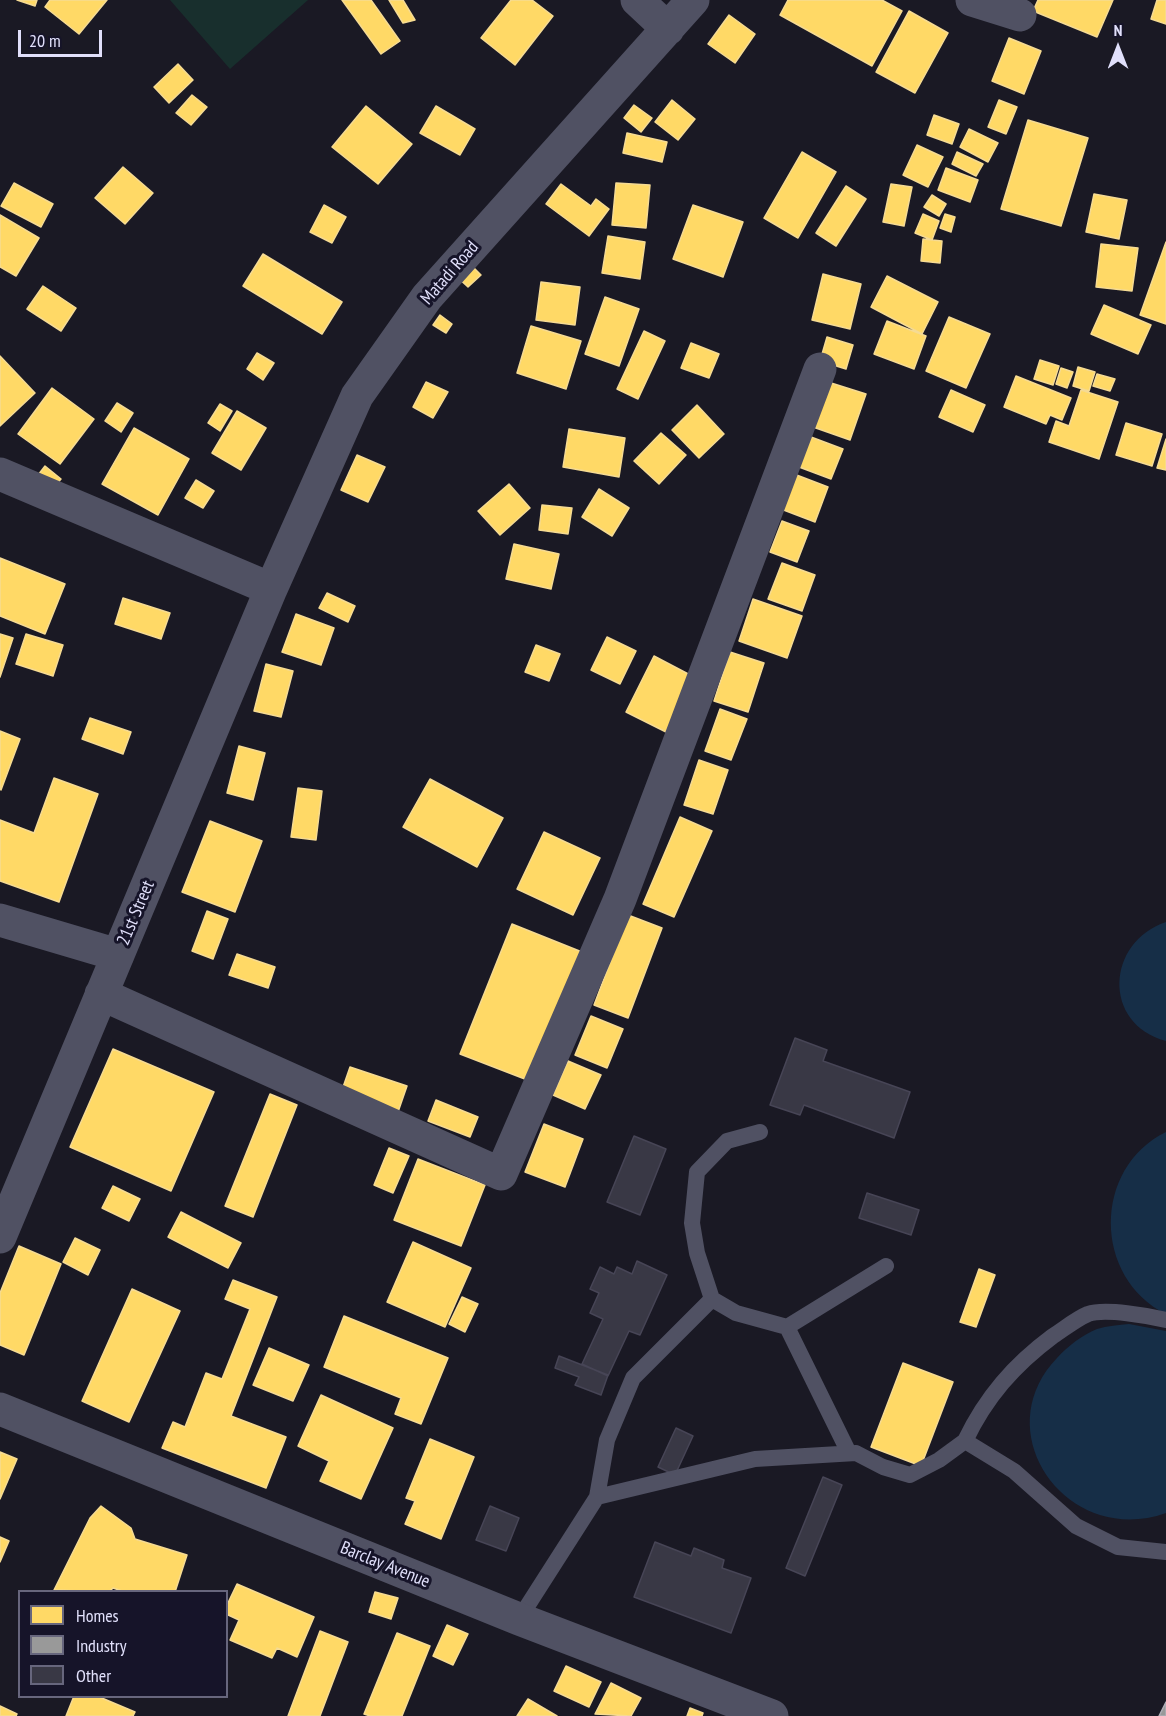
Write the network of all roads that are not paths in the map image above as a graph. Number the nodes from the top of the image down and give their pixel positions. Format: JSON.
{"nodes":[{"id":1,"x":637,"y":0,"type":"edge"},
{"id":2,"x":693,"y":0,"type":"edge"},
{"id":3,"x":972,"y":0,"type":"edge"},
{"id":4,"x":1020,"y":15,"type":"dead end"},
{"id":5,"x":668,"y":28,"type":"junction"},
{"id":6,"x":820,"y":369,"type":"dead end"},
{"id":7,"x":0,"y":474,"type":"edge"},
{"id":8,"x":271,"y":589,"type":"junction"},
{"id":9,"x":0,"y":920,"type":"edge"},
{"id":10,"x":118,"y":955,"type":"junction"},
{"id":11,"x":101,"y":994,"type":"junction"},
{"id":12,"x":760,"y":1132,"type":"dead end"},
{"id":13,"x":0,"y":1237,"type":"edge"},
{"id":14,"x":886,"y":1266,"type":"dead end"},
{"id":15,"x":712,"y":1299,"type":"junction"},
{"id":16,"x":1166,"y":1320,"type":"edge"},
{"id":17,"x":787,"y":1327,"type":"junction"},
{"id":18,"x":0,"y":1409,"type":"edge"},
{"id":19,"x":965,"y":1441,"type":"junction"},
{"id":20,"x":849,"y":1453,"type":"junction"},
{"id":21,"x":597,"y":1497,"type":"junction"},
{"id":22,"x":1166,"y":1552,"type":"edge"},
{"id":23,"x":519,"y":1619,"type":"junction"},
{"id":24,"x":772,"y":1716,"type":"edge"}],
"edges":[{"from":1,"to":5,"type":"street"},
{"from":2,"to":5,"type":"street","name":"Matadi Road"},
{"from":3,"to":4,"type":"street"},
{"from":5,"to":8,"type":"street","name":"Matadi Road"},
{"from":6,"to":11,"type":"street"},
{"from":7,"to":8,"type":"street"},
{"from":8,"to":10,"type":"street","name":"21st Street"},
{"from":9,"to":10,"type":"street"},
{"from":10,"to":11,"type":"street","name":"21st Street"},
{"from":11,"to":13,"type":"street","name":"21st Street"},
{"from":12,"to":15,"type":"lane"},
{"from":14,"to":17,"type":"lane"},
{"from":15,"to":17,"type":"lane"},
{"from":15,"to":21,"type":"lane"},
{"from":16,"to":19,"type":"lane"},
{"from":17,"to":20,"type":"lane"},
{"from":18,"to":23,"type":"street","name":"Barclay Avenue"},
{"from":19,"to":20,"type":"lane"},
{"from":19,"to":22,"type":"lane"},
{"from":20,"to":21,"type":"lane"},
{"from":21,"to":23,"type":"lane"},
{"from":23,"to":24,"type":"street","name":"Barclay Avenue"}]}
